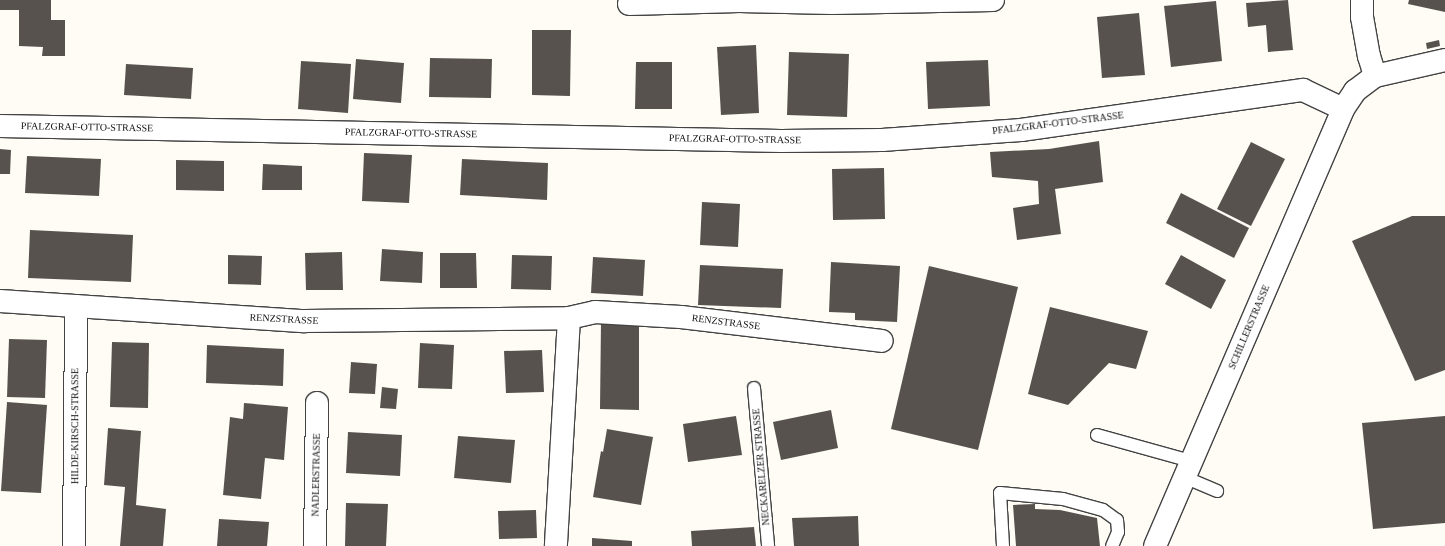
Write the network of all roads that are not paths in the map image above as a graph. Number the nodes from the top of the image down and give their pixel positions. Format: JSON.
{"nodes":[{"id":1,"x":993,"y":0,"type":"edge"},
{"id":2,"x":1362,"y":0,"type":"edge"},
{"id":3,"x":629,"y":4,"type":"dead end"},
{"id":4,"x":1445,"y":60,"type":"edge"},
{"id":5,"x":1375,"y":76,"type":"junction"},
{"id":6,"x":1344,"y":109,"type":"junction"},
{"id":7,"x":0,"y":126,"type":"edge"},
{"id":8,"x":0,"y":301,"type":"edge"},
{"id":9,"x":76,"y":306,"type":"junction"},
{"id":10,"x":569,"y":318,"type":"junction"},
{"id":11,"x":882,"y":341,"type":"dead end"},
{"id":12,"x":754,"y":388,"type":"dead end"},
{"id":13,"x":317,"y":404,"type":"dead end"},
{"id":14,"x":1097,"y":435,"type":"dead end"},
{"id":15,"x":1187,"y":469,"type":"junction"},
{"id":16,"x":1217,"y":491,"type":"dead end"},
{"id":17,"x":74,"y":546,"type":"edge"},
{"id":18,"x":315,"y":546,"type":"edge"},
{"id":19,"x":556,"y":546,"type":"edge"},
{"id":20,"x":768,"y":546,"type":"edge"},
{"id":21,"x":1003,"y":546,"type":"edge"},
{"id":22,"x":1112,"y":546,"type":"edge"},
{"id":23,"x":1155,"y":546,"type":"edge"}],
"edges":[{"from":1,"to":3,"type":"street"},
{"from":2,"to":5,"type":"street"},
{"from":4,"to":5,"type":"street"},
{"from":5,"to":6,"type":"street"},
{"from":6,"to":7,"type":"street","name":"PFALZGRAF-OTTO-STRASSE"},
{"from":6,"to":15,"type":"street","name":"SCHILLERSTRASSE"},
{"from":8,"to":9,"type":"street","name":"RENZSTRASSE"},
{"from":9,"to":10,"type":"street","name":"RENZSTRASSE"},
{"from":9,"to":17,"type":"street","name":"HILDE-KIRSCH-STRASSE"},
{"from":10,"to":11,"type":"street","name":"RENZSTRASSE"},
{"from":10,"to":19,"type":"street"},
{"from":12,"to":20,"type":"lane","name":"NECKARELZER STRASSE"},
{"from":13,"to":18,"type":"street","name":"NADLERSTRASSE"},
{"from":14,"to":15,"type":"lane"},
{"from":15,"to":16,"type":"lane"},
{"from":15,"to":23,"type":"street","name":"SCHILLERSTRASSE"},
{"from":21,"to":22,"type":"lane"}]}
